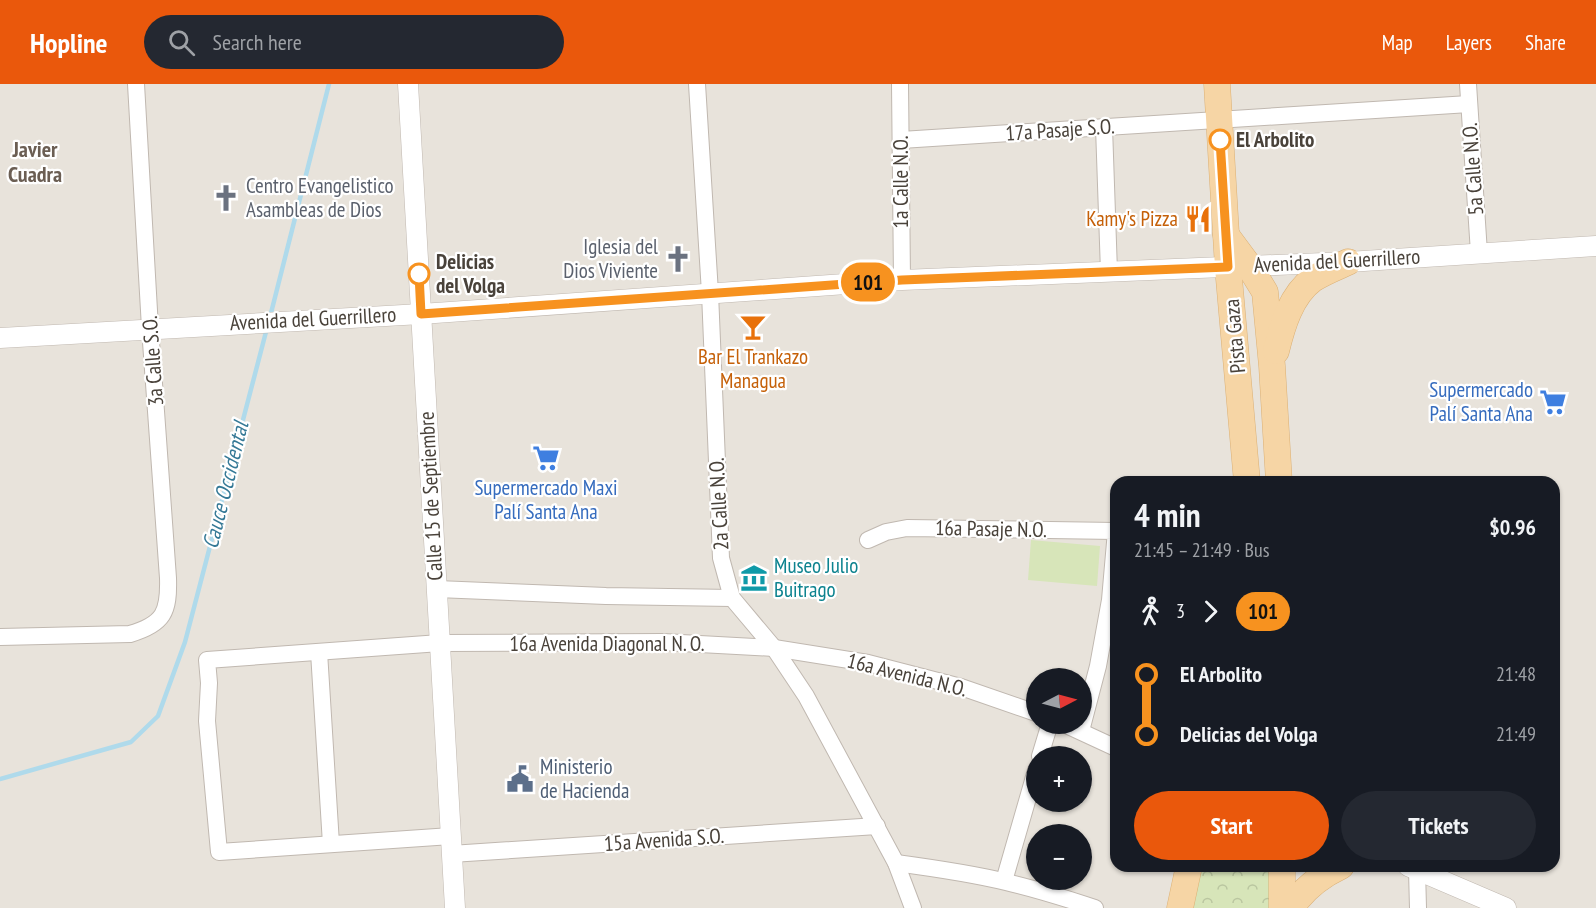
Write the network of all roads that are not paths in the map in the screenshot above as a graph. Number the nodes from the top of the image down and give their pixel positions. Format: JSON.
{"nodes":[{"id":1,"x":136,"y":84,"type":"edge"},
{"id":2,"x":408,"y":84,"type":"edge"},
{"id":3,"x":697,"y":84,"type":"edge"},
{"id":4,"x":900,"y":84,"type":"edge"},
{"id":5,"x":1217,"y":84,"type":"edge"},
{"id":6,"x":1468,"y":84,"type":"edge"},
{"id":7,"x":1469,"y":104,"type":"junction"},
{"id":8,"x":1219,"y":119,"type":"junction"},
{"id":9,"x":1104,"y":127,"type":"junction"},
{"id":10,"x":901,"y":140,"type":"junction"},
{"id":11,"x":1596,"y":246,"type":"edge"},
{"id":12,"x":1479,"y":254,"type":"junction"},
{"id":13,"x":1348,"y":262,"type":"junction"},
{"id":14,"x":1239,"y":267,"type":"junction"},
{"id":15,"x":1109,"y":272,"type":"junction"},
{"id":16,"x":902,"y":280,"type":"junction"},
{"id":17,"x":711,"y":293,"type":"junction"},
{"id":18,"x":421,"y":314,"type":"junction"},
{"id":19,"x":150,"y":328,"type":"junction"},
{"id":20,"x":0,"y":338,"type":"edge"},
{"id":21,"x":1272,"y":366,"type":"junction"},
{"id":22,"x":1247,"y":476,"type":"edge"},
{"id":23,"x":1279,"y":476,"type":"edge"},
{"id":24,"x":1110,"y":531,"type":"edge"},
{"id":25,"x":868,"y":540,"type":"dead end"},
{"id":26,"x":437,"y":589,"type":"junction"},
{"id":27,"x":732,"y":598,"type":"junction"},
{"id":28,"x":1110,"y":600,"type":"edge"},
{"id":29,"x":0,"y":637,"type":"edge"},
{"id":30,"x":440,"y":643,"type":"junction"},
{"id":31,"x":774,"y":648,"type":"junction"},
{"id":32,"x":319,"y":652,"type":"junction"},
{"id":33,"x":1092,"y":689,"type":"edge"},
{"id":34,"x":1026,"y":710,"type":"edge"},
{"id":35,"x":1087,"y":734,"type":"edge"},
{"id":36,"x":1110,"y":745,"type":"edge"},
{"id":37,"x":1026,"y":805,"type":"edge"},
{"id":38,"x":877,"y":826,"type":"junction"},
{"id":39,"x":332,"y":844,"type":"junction"},
{"id":40,"x":451,"y":845,"type":"junction"},
{"id":41,"x":896,"y":863,"type":"junction"},
{"id":42,"x":1188,"y":872,"type":"edge"},
{"id":43,"x":1282,"y":872,"type":"edge"},
{"id":44,"x":1329,"y":872,"type":"edge"},
{"id":45,"x":1413,"y":872,"type":"edge"},
{"id":46,"x":1421,"y":872,"type":"edge"},
{"id":47,"x":1004,"y":881,"type":"junction"},
{"id":48,"x":1049,"y":900,"type":"edge"},
{"id":49,"x":455,"y":908,"type":"edge"},
{"id":50,"x":913,"y":908,"type":"edge"},
{"id":51,"x":1095,"y":908,"type":"edge"},
{"id":52,"x":1180,"y":908,"type":"edge"},
{"id":53,"x":1282,"y":908,"type":"edge"},
{"id":54,"x":1292,"y":908,"type":"edge"},
{"id":55,"x":1418,"y":908,"type":"edge"},
{"id":56,"x":1506,"y":908,"type":"edge"}],
"edges":[{"from":1,"to":19,"type":"street","name":"3a Calle S.O."},
{"from":2,"to":18,"type":"street","name":"Calle 15 de Septiembre"},
{"from":3,"to":17,"type":"street","name":"2a Calle N.O."},
{"from":4,"to":10,"type":"street","name":"1a Calle N.O."},
{"from":5,"to":8,"type":"main road"},
{"from":6,"to":7,"type":"street","name":"5a Calle N.O."},
{"from":7,"to":8,"type":"street","name":"17a Pasaje S.O."},
{"from":7,"to":12,"type":"street","name":"5a Calle N.O."},
{"from":8,"to":9,"type":"street","name":"17a Pasaje S.O."},
{"from":8,"to":14,"type":"main road","name":"Pista Gaza"},
{"from":9,"to":10,"type":"street","name":"17a Pasaje S.O."},
{"from":9,"to":15,"type":"street"},
{"from":10,"to":16,"type":"street","name":"1a Calle N.O."},
{"from":11,"to":12,"type":"street","name":"Avenida del Guerrillero"},
{"from":12,"to":13,"type":"street","name":"Avenida del Guerrillero"},
{"from":13,"to":14,"type":"street","name":"Avenida del Guerrillero"},
{"from":13,"to":21,"type":"main road"},
{"from":14,"to":15,"type":"street","name":"Avenida del Guerrillero"},
{"from":14,"to":21,"type":"main road","name":"Pista Gaza"},
{"from":14,"to":22,"type":"main road","name":"Pista Gaza"},
{"from":15,"to":16,"type":"street","name":"Avenida del Guerrillero"},
{"from":16,"to":17,"type":"street","name":"Avenida del Guerrillero"},
{"from":17,"to":18,"type":"street","name":"Avenida del Guerrillero"},
{"from":17,"to":27,"type":"street","name":"2a Calle N.O."},
{"from":18,"to":19,"type":"street","name":"Avenida del Guerrillero"},
{"from":18,"to":26,"type":"street","name":"Calle 15 de Septiembre"},
{"from":19,"to":20,"type":"street","name":"Avenida del Guerrillero"},
{"from":19,"to":29,"type":"street","name":"3a Calle S.O."},
{"from":21,"to":23,"type":"main road","name":"Pista Gaza"},
{"from":24,"to":25,"type":"street","name":"16a Pasaje N.O."},
{"from":26,"to":27,"type":"street"},
{"from":26,"to":30,"type":"street","name":"Calle 15 de Septiembre"},
{"from":27,"to":31,"type":"street","name":"2a Calle N.O."},
{"from":28,"to":33,"type":"street"},
{"from":30,"to":31,"type":"street","name":"16a Avenida Diagonal N. O."},
{"from":30,"to":32,"type":"street","name":"16a Avenida Diagonal N. O."},
{"from":30,"to":40,"type":"street","name":"Calle 15 de Septiembre"},
{"from":31,"to":34,"type":"street","name":"16a Avenida N.O."},
{"from":31,"to":38,"type":"street","name":"2a Calle N.O."},
{"from":32,"to":39,"type":"street"},
{"from":32,"to":39,"type":"street","name":"15a Avenida S.O."},
{"from":35,"to":36,"type":"street"},
{"from":37,"to":47,"type":"street"},
{"from":38,"to":40,"type":"street","name":"15a Avenida S.O."},
{"from":38,"to":41,"type":"street","name":"2a Calle N.O."},
{"from":39,"to":40,"type":"street","name":"15a Avenida S.O."},
{"from":40,"to":49,"type":"street","name":"Calle 15 de Septiembre"},
{"from":41,"to":47,"type":"street"},
{"from":41,"to":50,"type":"street","name":"2a Calle N.O."},
{"from":42,"to":52,"type":"main road"},
{"from":43,"to":53,"type":"main road"},
{"from":44,"to":54,"type":"main road"},
{"from":45,"to":55,"type":"street"},
{"from":46,"to":56,"type":"street"},
{"from":47,"to":48,"type":"street"},
{"from":48,"to":51,"type":"street"}]}
